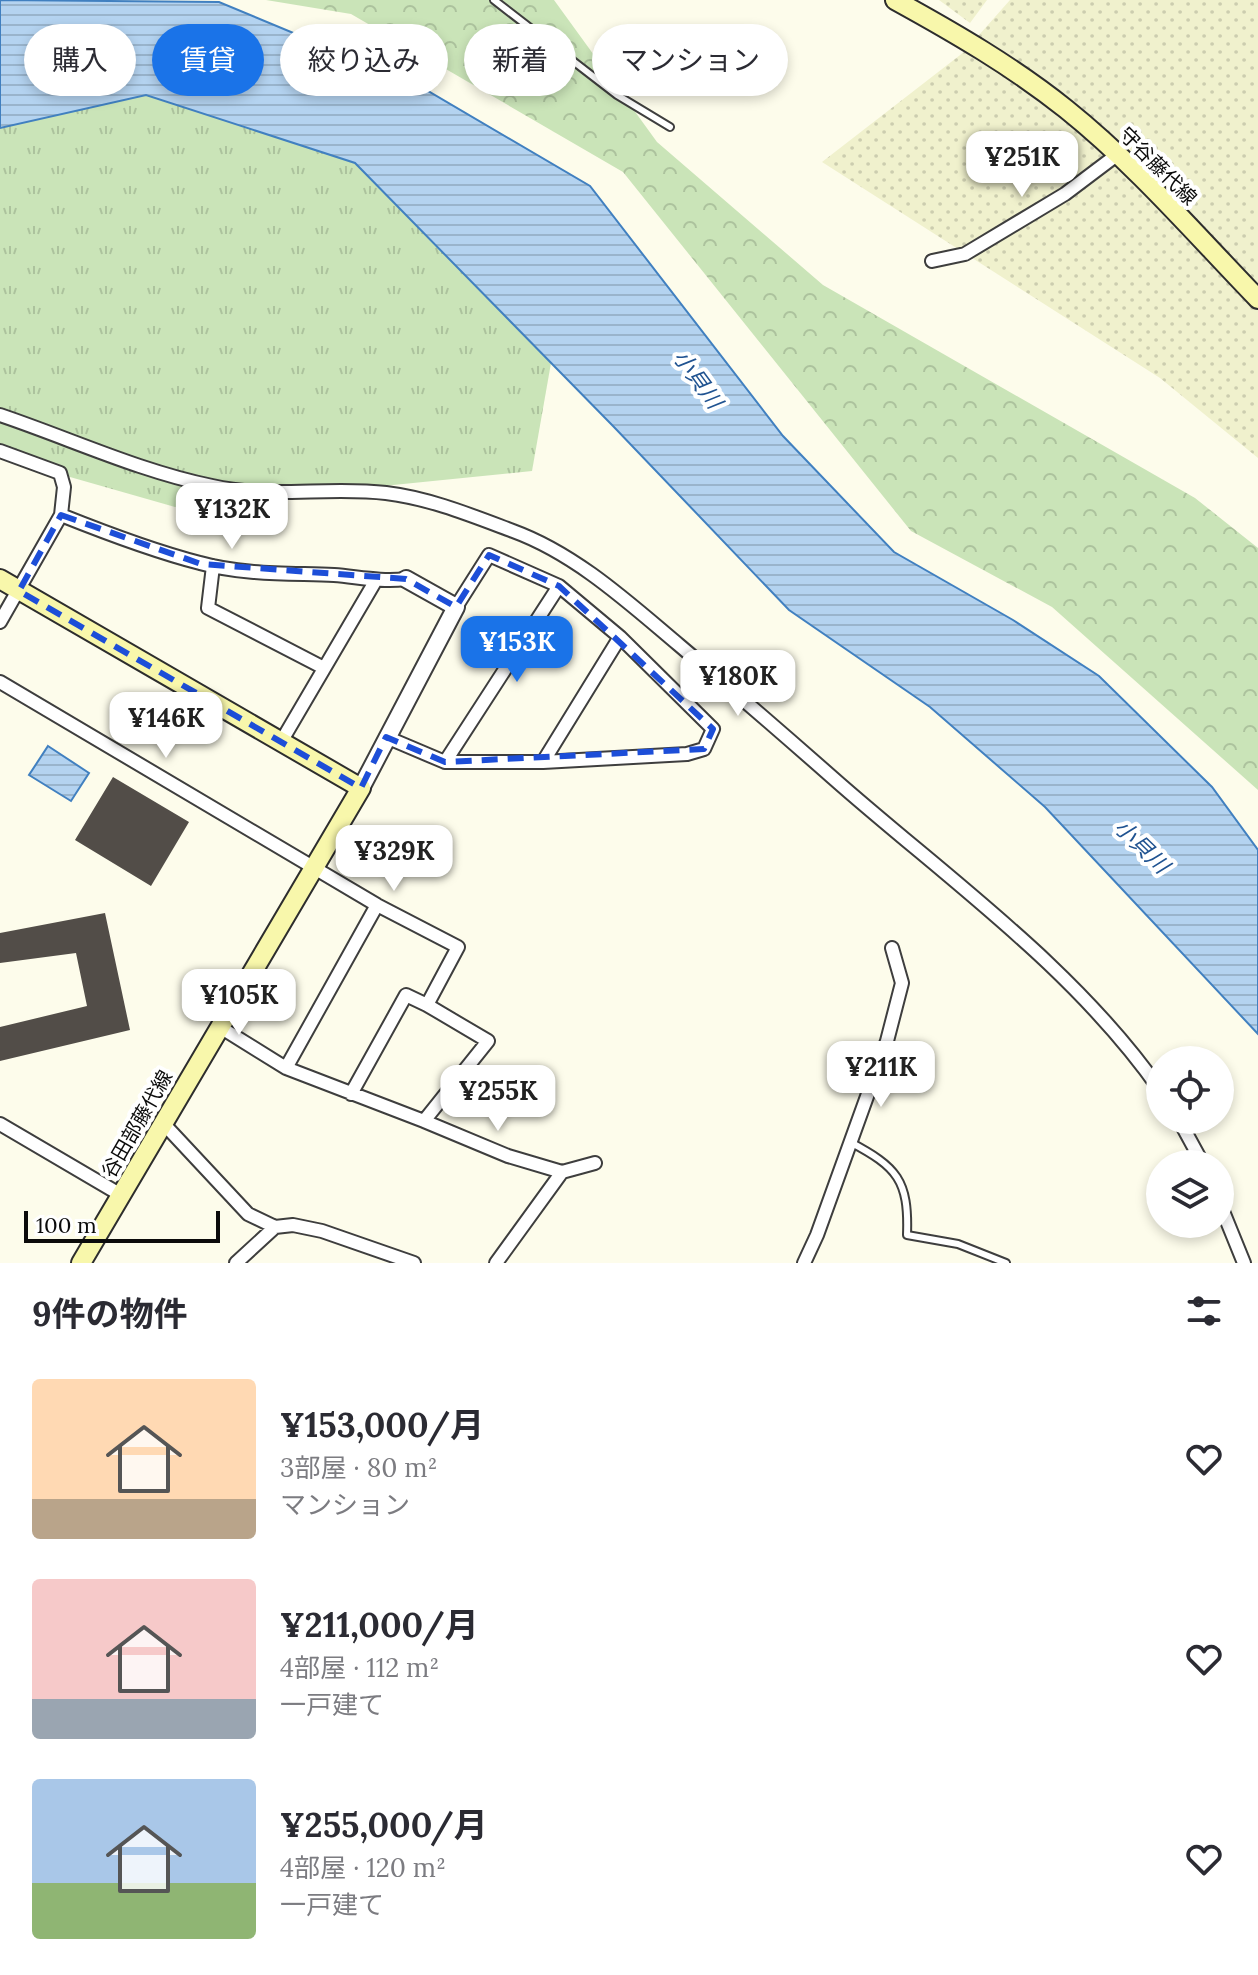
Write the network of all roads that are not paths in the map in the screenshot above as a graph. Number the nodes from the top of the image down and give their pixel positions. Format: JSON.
{"nodes":[{"id":1,"x":494,"y":0,"type":"edge"},
{"id":2,"x":895,"y":0,"type":"edge"},
{"id":3,"x":670,"y":127,"type":"dead end"},
{"id":4,"x":1118,"y":154,"type":"junction"},
{"id":5,"x":932,"y":261,"type":"dead end"},
{"id":6,"x":1258,"y":299,"type":"edge"},
{"id":7,"x":0,"y":415,"type":"edge"},
{"id":8,"x":0,"y":451,"type":"edge"},
{"id":9,"x":61,"y":515,"type":"junction"},
{"id":10,"x":213,"y":566,"type":"junction"},
{"id":11,"x":0,"y":579,"type":"edge"},
{"id":12,"x":406,"y":579,"type":"joint"},
{"id":13,"x":376,"y":580,"type":"junction"},
{"id":14,"x":559,"y":586,"type":"junction"},
{"id":15,"x":19,"y":591,"type":"junction"},
{"id":16,"x":456,"y":607,"type":"junction"},
{"id":17,"x":0,"y":622,"type":"edge"},
{"id":18,"x":620,"y":637,"type":"junction"},
{"id":19,"x":324,"y":668,"type":"junction"},
{"id":20,"x":0,"y":682,"type":"edge"},
{"id":21,"x":386,"y":737,"type":"junction"},
{"id":22,"x":281,"y":742,"type":"junction"},
{"id":23,"x":445,"y":762,"type":"junction"},
{"id":24,"x":543,"y":762,"type":"junction"},
{"id":25,"x":361,"y":788,"type":"junction"},
{"id":26,"x":314,"y":868,"type":"junction"},
{"id":27,"x":377,"y":905,"type":"junction"},
{"id":28,"x":892,"y":948,"type":"dead end"},
{"id":29,"x":427,"y":1005,"type":"junction"},
{"id":30,"x":220,"y":1027,"type":"junction"},
{"id":31,"x":286,"y":1068,"type":"junction"},
{"id":32,"x":1146,"y":1072,"type":"edge"},
{"id":33,"x":351,"y":1094,"type":"junction"},
{"id":34,"x":424,"y":1121,"type":"junction"},
{"id":35,"x":163,"y":1123,"type":"junction"},
{"id":36,"x":0,"y":1124,"type":"edge"},
{"id":37,"x":850,"y":1142,"type":"junction"},
{"id":38,"x":595,"y":1163,"type":"dead end"},
{"id":39,"x":562,"y":1172,"type":"junction"},
{"id":40,"x":121,"y":1195,"type":"junction"},
{"id":41,"x":275,"y":1227,"type":"junction"},
{"id":42,"x":1234,"y":1238,"type":"edge"},
{"id":43,"x":81,"y":1263,"type":"edge"},
{"id":44,"x":236,"y":1263,"type":"edge"},
{"id":45,"x":414,"y":1263,"type":"edge"},
{"id":46,"x":496,"y":1263,"type":"edge"},
{"id":47,"x":804,"y":1263,"type":"edge"},
{"id":48,"x":1006,"y":1263,"type":"edge"},
{"id":49,"x":1244,"y":1263,"type":"edge"}],
"edges":[{"from":1,"to":3,"type":"lane"},
{"from":2,"to":4,"type":"main road","name":"守谷藤代線"},
{"from":4,"to":5,"type":"street"},
{"from":4,"to":6,"type":"main road","name":"守谷藤代線"},
{"from":7,"to":32,"type":"street"},
{"from":8,"to":9,"type":"street"},
{"from":9,"to":10,"type":"street"},
{"from":9,"to":15,"type":"street"},
{"from":10,"to":13,"type":"street"},
{"from":10,"to":19,"type":"street"},
{"from":11,"to":15,"type":"main road"},
{"from":12,"to":13,"type":"street"},
{"from":12,"to":16,"type":"street"},
{"from":13,"to":19,"type":"street"},
{"from":14,"to":16,"type":"street"},
{"from":14,"to":18,"type":"street"},
{"from":14,"to":23,"type":"street"},
{"from":15,"to":17,"type":"street"},
{"from":15,"to":22,"type":"main road"},
{"from":16,"to":21,"type":"street"},
{"from":18,"to":24,"type":"street"},
{"from":18,"to":24,"type":"street"},
{"from":19,"to":22,"type":"street"},
{"from":20,"to":26,"type":"street"},
{"from":21,"to":23,"type":"street"},
{"from":21,"to":25,"type":"street"},
{"from":22,"to":25,"type":"main road"},
{"from":23,"to":24,"type":"street"},
{"from":25,"to":26,"type":"main road","name":"谷田部藤代線"},
{"from":26,"to":27,"type":"street"},
{"from":26,"to":30,"type":"main road","name":"谷田部藤代線"},
{"from":27,"to":29,"type":"street"},
{"from":27,"to":31,"type":"street"},
{"from":28,"to":37,"type":"street"},
{"from":29,"to":33,"type":"street"},
{"from":29,"to":34,"type":"street"},
{"from":30,"to":31,"type":"street"},
{"from":30,"to":35,"type":"main road","name":"谷田部藤代線"},
{"from":31,"to":33,"type":"street"},
{"from":33,"to":34,"type":"street"},
{"from":34,"to":39,"type":"street"},
{"from":35,"to":40,"type":"main road","name":"谷田部藤代線"},
{"from":35,"to":41,"type":"street"},
{"from":36,"to":40,"type":"street"},
{"from":37,"to":47,"type":"street"},
{"from":37,"to":48,"type":"lane"},
{"from":38,"to":39,"type":"street"},
{"from":39,"to":46,"type":"street"},
{"from":40,"to":43,"type":"main road","name":"谷田部藤代線"},
{"from":41,"to":44,"type":"street"},
{"from":41,"to":45,"type":"street"},
{"from":42,"to":49,"type":"street"}]}
